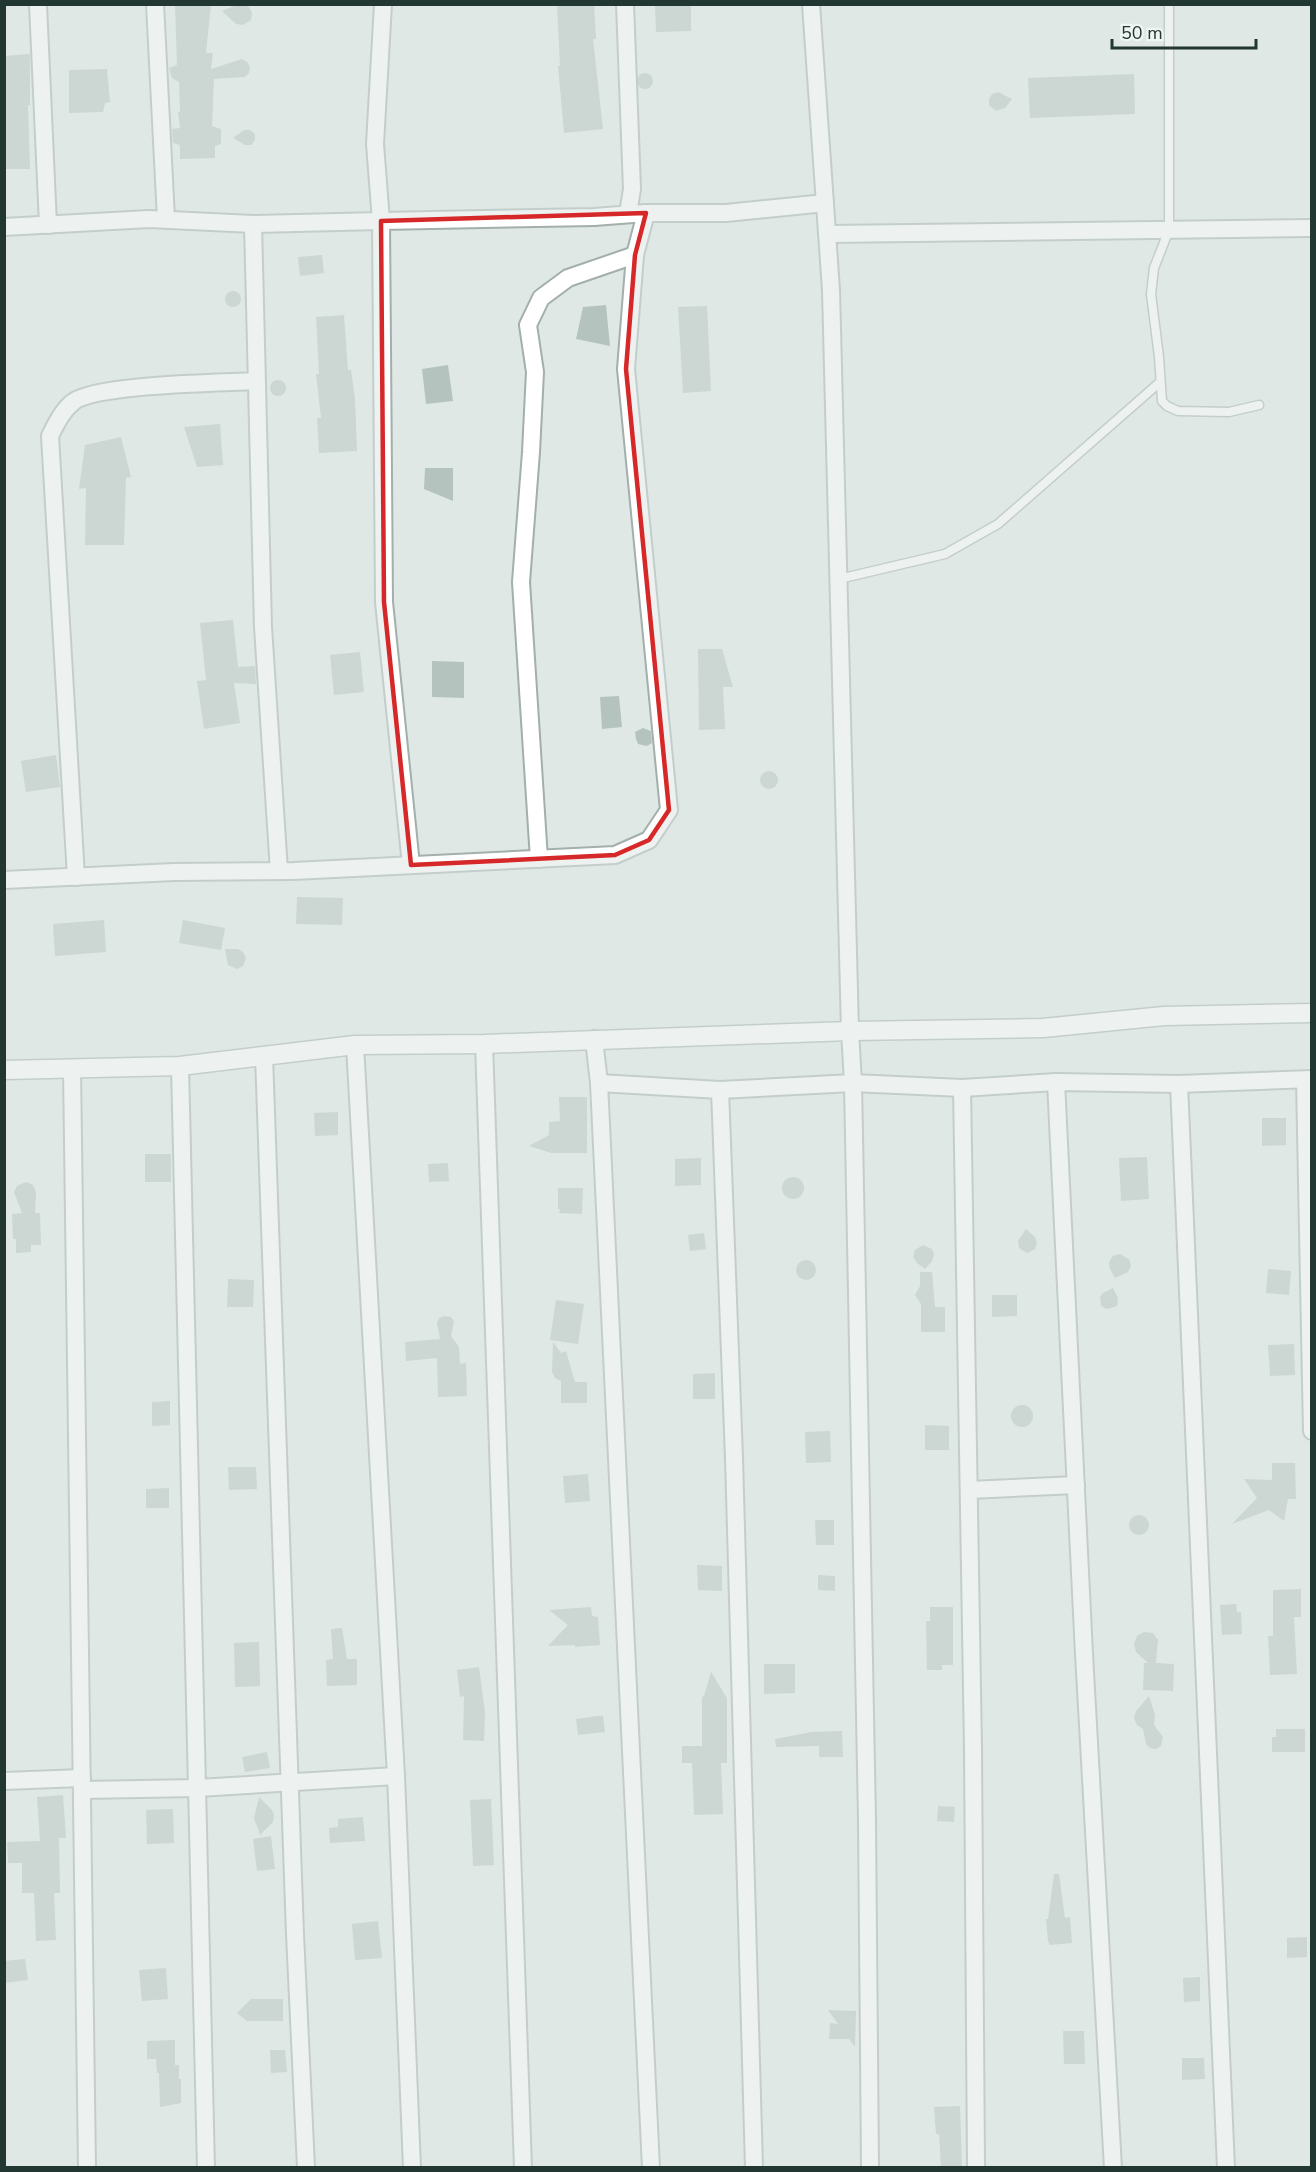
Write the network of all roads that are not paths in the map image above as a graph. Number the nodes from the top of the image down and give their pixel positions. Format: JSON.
{"nodes":[{"id":1,"x":38,"y":4,"type":"edge"},
{"id":2,"x":155,"y":4,"type":"edge"},
{"id":3,"x":383,"y":4,"type":"edge"},
{"id":4,"x":625,"y":4,"type":"edge"},
{"id":5,"x":811,"y":4,"type":"edge"},
{"id":6,"x":1170,"y":4,"type":"edge"},
{"id":7,"x":825,"y":203,"type":"junction"},
{"id":8,"x":646,"y":213,"type":"junction"},
{"id":9,"x":628,"y":214,"type":"junction"},
{"id":10,"x":166,"y":219,"type":"junction"},
{"id":11,"x":381,"y":221,"type":"junction"},
{"id":12,"x":254,"y":224,"type":"junction"},
{"id":13,"x":48,"y":225,"type":"junction"},
{"id":14,"x":4,"y":227,"type":"edge"},
{"id":15,"x":1311,"y":228,"type":"edge"},
{"id":16,"x":1169,"y":230,"type":"junction"},
{"id":17,"x":827,"y":234,"type":"junction"},
{"id":18,"x":635,"y":255,"type":"junction"},
{"id":19,"x":256,"y":381,"type":"junction"},
{"id":20,"x":1159,"y":383,"type":"junction"},
{"id":21,"x":1259,"y":405,"type":"dead end"},
{"id":22,"x":839,"y":579,"type":"junction"},
{"id":23,"x":539,"y":859,"type":"junction"},
{"id":24,"x":411,"y":865,"type":"junction"},
{"id":25,"x":279,"y":871,"type":"junction"},
{"id":26,"x":76,"y":877,"type":"junction"},
{"id":27,"x":4,"y":880,"type":"edge"},
{"id":28,"x":1311,"y":1013,"type":"edge"},
{"id":29,"x":850,"y":1031,"type":"junction"},
{"id":30,"x":594,"y":1040,"type":"junction"},
{"id":31,"x":484,"y":1044,"type":"junction"},
{"id":32,"x":355,"y":1045,"type":"junction"},
{"id":33,"x":264,"y":1056,"type":"junction"},
{"id":34,"x":180,"y":1066,"type":"junction"},
{"id":35,"x":72,"y":1068,"type":"junction"},
{"id":36,"x":4,"y":1070,"type":"edge"},
{"id":37,"x":1308,"y":1080,"type":"edge"},
{"id":38,"x":1056,"y":1082,"type":"junction"},
{"id":39,"x":598,"y":1083,"type":"junction"},
{"id":40,"x":853,"y":1083,"type":"junction"},
{"id":41,"x":1179,"y":1084,"type":"junction"},
{"id":42,"x":962,"y":1088,"type":"junction"},
{"id":43,"x":720,"y":1090,"type":"junction"},
{"id":44,"x":1311,"y":1431,"type":"edge"},
{"id":45,"x":1076,"y":1485,"type":"junction"},
{"id":46,"x":969,"y":1491,"type":"junction"},
{"id":47,"x":396,"y":1776,"type":"junction"},
{"id":48,"x":4,"y":1781,"type":"edge"},
{"id":49,"x":289,"y":1783,"type":"junction"},
{"id":50,"x":82,"y":1784,"type":"junction"},
{"id":51,"x":198,"y":1788,"type":"junction"},
{"id":52,"x":87,"y":2168,"type":"edge"},
{"id":53,"x":206,"y":2168,"type":"edge"},
{"id":54,"x":306,"y":2168,"type":"edge"},
{"id":55,"x":412,"y":2168,"type":"edge"},
{"id":56,"x":523,"y":2168,"type":"edge"},
{"id":57,"x":651,"y":2168,"type":"edge"},
{"id":58,"x":754,"y":2168,"type":"edge"},
{"id":59,"x":870,"y":2168,"type":"edge"},
{"id":60,"x":976,"y":2168,"type":"edge"},
{"id":61,"x":1113,"y":2168,"type":"edge"},
{"id":62,"x":1226,"y":2168,"type":"edge"}],
"edges":[{"from":1,"to":13,"type":"street"},
{"from":2,"to":10,"type":"street"},
{"from":3,"to":11,"type":"street"},
{"from":4,"to":9,"type":"street"},
{"from":5,"to":7,"type":"street"},
{"from":6,"to":16,"type":"lane"},
{"from":7,"to":8,"type":"street"},
{"from":7,"to":17,"type":"street"},
{"from":8,"to":9,"type":"street"},
{"from":8,"to":18,"type":"street"},
{"from":9,"to":11,"type":"street"},
{"from":10,"to":12,"type":"street"},
{"from":10,"to":13,"type":"street"},
{"from":11,"to":12,"type":"street"},
{"from":11,"to":24,"type":"street"},
{"from":12,"to":19,"type":"street"},
{"from":13,"to":14,"type":"street"},
{"from":15,"to":16,"type":"street"},
{"from":16,"to":17,"type":"street"},
{"from":16,"to":20,"type":"lane"},
{"from":17,"to":22,"type":"street"},
{"from":18,"to":23,"type":"street"},
{"from":18,"to":23,"type":"street"},
{"from":19,"to":25,"type":"street"},
{"from":19,"to":26,"type":"street"},
{"from":20,"to":21,"type":"lane"},
{"from":20,"to":22,"type":"lane"},
{"from":22,"to":29,"type":"street"},
{"from":23,"to":24,"type":"street"},
{"from":24,"to":25,"type":"street"},
{"from":25,"to":26,"type":"street"},
{"from":26,"to":27,"type":"street"},
{"from":28,"to":29,"type":"street"},
{"from":29,"to":30,"type":"street"},
{"from":29,"to":40,"type":"street"},
{"from":30,"to":31,"type":"street"},
{"from":30,"to":39,"type":"street"},
{"from":31,"to":32,"type":"street"},
{"from":31,"to":56,"type":"street"},
{"from":32,"to":33,"type":"street"},
{"from":32,"to":47,"type":"street"},
{"from":33,"to":34,"type":"street"},
{"from":33,"to":49,"type":"street"},
{"from":34,"to":35,"type":"street"},
{"from":34,"to":51,"type":"street"},
{"from":35,"to":36,"type":"street"},
{"from":35,"to":50,"type":"street"},
{"from":37,"to":41,"type":"street"},
{"from":37,"to":44,"type":"street"},
{"from":38,"to":41,"type":"street"},
{"from":38,"to":42,"type":"street"},
{"from":38,"to":45,"type":"street"},
{"from":39,"to":43,"type":"street"},
{"from":39,"to":57,"type":"street"},
{"from":40,"to":42,"type":"street"},
{"from":40,"to":43,"type":"street"},
{"from":40,"to":59,"type":"street"},
{"from":41,"to":62,"type":"street"},
{"from":42,"to":46,"type":"street"},
{"from":43,"to":58,"type":"street"},
{"from":45,"to":46,"type":"street"},
{"from":45,"to":61,"type":"street"},
{"from":46,"to":60,"type":"street"},
{"from":47,"to":49,"type":"street"},
{"from":47,"to":55,"type":"street"},
{"from":48,"to":50,"type":"street"},
{"from":49,"to":51,"type":"street"},
{"from":49,"to":54,"type":"street"},
{"from":50,"to":51,"type":"street"},
{"from":50,"to":52,"type":"street"},
{"from":51,"to":53,"type":"street"}]}
